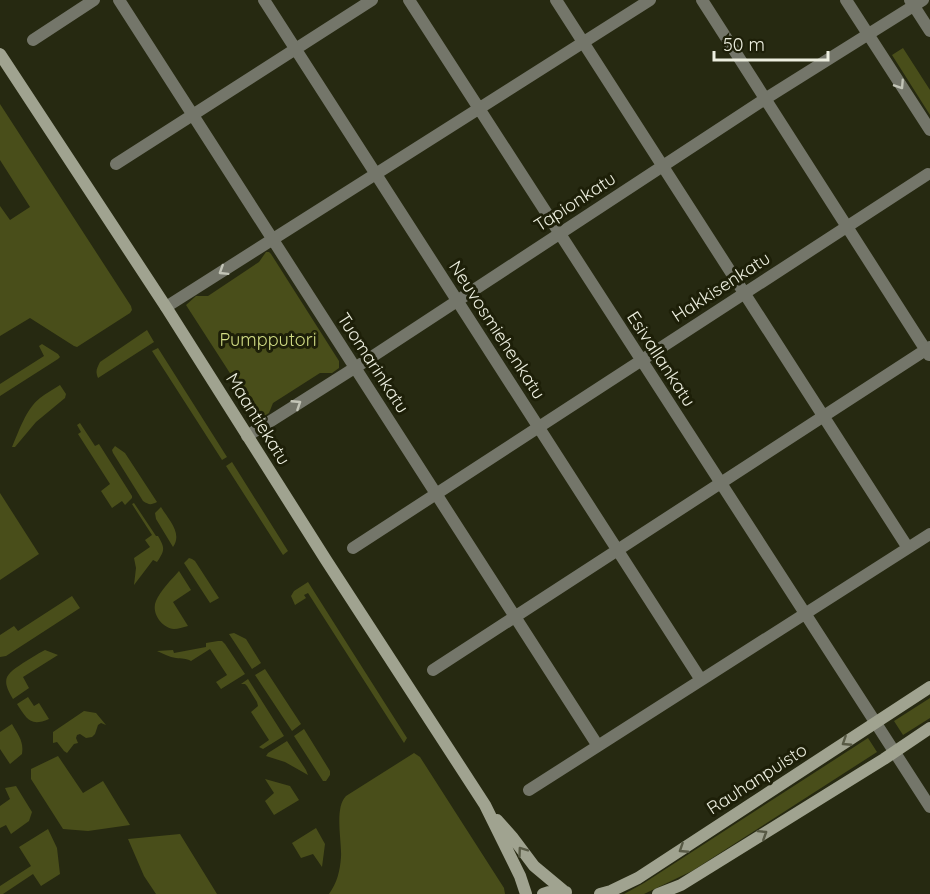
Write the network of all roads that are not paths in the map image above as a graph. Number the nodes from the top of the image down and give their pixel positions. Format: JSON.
{"nodes":[{"id":1,"x":94,"y":0,"type":"edge"},
{"id":2,"x":119,"y":0,"type":"edge"},
{"id":3,"x":264,"y":0,"type":"edge"},
{"id":4,"x":372,"y":0,"type":"edge"},
{"id":5,"x":409,"y":0,"type":"edge"},
{"id":6,"x":556,"y":0,"type":"edge"},
{"id":7,"x":650,"y":0,"type":"edge"},
{"id":8,"x":702,"y":0,"type":"edge"},
{"id":9,"x":846,"y":0,"type":"edge"},
{"id":10,"x":916,"y":2,"type":"edge"},
{"id":11,"x":930,"y":31,"type":"edge"},
{"id":12,"x":868,"y":35,"type":"junction"},
{"id":13,"x":33,"y":40,"type":"dead end"},
{"id":14,"x":583,"y":42,"type":"junction"},
{"id":15,"x":295,"y":49,"type":"junction"},
{"id":16,"x":0,"y":54,"type":"edge"},
{"id":17,"x":765,"y":99,"type":"junction"},
{"id":18,"x":478,"y":109,"type":"junction"},
{"id":19,"x":193,"y":115,"type":"junction"},
{"id":20,"x":930,"y":130,"type":"edge"},
{"id":21,"x":116,"y":164,"type":"dead end"},
{"id":22,"x":662,"y":166,"type":"junction"},
{"id":23,"x":375,"y":173,"type":"junction"},
{"id":24,"x":928,"y":174,"type":"dead end"},
{"id":25,"x":847,"y":227,"type":"junction"},
{"id":26,"x":559,"y":234,"type":"junction"},
{"id":27,"x":273,"y":240,"type":"junction"},
{"id":28,"x":744,"y":293,"type":"junction"},
{"id":29,"x":457,"y":301,"type":"junction"},
{"id":30,"x":166,"y":307,"type":"junction"},
{"id":31,"x":929,"y":351,"type":"edge"},
{"id":32,"x":641,"y":360,"type":"junction"},
{"id":33,"x":355,"y":367,"type":"junction"},
{"id":34,"x":823,"y":416,"type":"junction"},
{"id":35,"x":538,"y":427,"type":"junction"},
{"id":36,"x":248,"y":436,"type":"junction"},
{"id":37,"x":720,"y":483,"type":"junction"},
{"id":38,"x":435,"y":493,"type":"junction"},
{"id":39,"x":930,"y":534,"type":"edge"},
{"id":40,"x":353,"y":548,"type":"dead end"},
{"id":41,"x":908,"y":548,"type":"junction"},
{"id":42,"x":617,"y":550,"type":"junction"},
{"id":43,"x":804,"y":614,"type":"junction"},
{"id":44,"x":515,"y":617,"type":"junction"},
{"id":45,"x":433,"y":670,"type":"dead end"},
{"id":46,"x":700,"y":680,"type":"junction"},
{"id":47,"x":930,"y":687,"type":"edge"},
{"id":48,"x":875,"y":722,"type":"junction"},
{"id":49,"x":930,"y":728,"type":"edge"},
{"id":50,"x":598,"y":746,"type":"junction"},
{"id":51,"x":894,"y":752,"type":"junction"},
{"id":52,"x":529,"y":789,"type":"dead end"},
{"id":53,"x":484,"y":805,"type":"junction"},
{"id":54,"x":930,"y":807,"type":"edge"},
{"id":55,"x":566,"y":893,"type":"edge"},
{"id":56,"x":526,"y":894,"type":"edge"},
{"id":57,"x":543,"y":894,"type":"edge"},
{"id":58,"x":600,"y":894,"type":"edge"},
{"id":59,"x":658,"y":894,"type":"edge"}],
"edges":[{"from":1,"to":13,"type":"street"},
{"from":2,"to":19,"type":"street","name":"Tuomarinkatu"},
{"from":3,"to":15,"type":"street","name":"Neuvosmiehenkatu"},
{"from":4,"to":15,"type":"street"},
{"from":5,"to":18,"type":"street","name":"Esivallankatu"},
{"from":6,"to":14,"type":"street"},
{"from":7,"to":14,"type":"street"},
{"from":8,"to":17,"type":"street"},
{"from":9,"to":12,"type":"street"},
{"from":10,"to":11,"type":"street"},
{"from":10,"to":12,"type":"street","name":"Tapionkatu"},
{"from":12,"to":17,"type":"street","name":"Tapionkatu"},
{"from":12,"to":20,"type":"street","one_way":true},
{"from":14,"to":18,"type":"street"},
{"from":14,"to":22,"type":"street"},
{"from":15,"to":19,"type":"street"},
{"from":15,"to":23,"type":"street","name":"Neuvosmiehenkatu"},
{"from":16,"to":30,"type":"main road","name":"Maantiekatu"},
{"from":17,"to":22,"type":"street","name":"Tapionkatu"},
{"from":17,"to":25,"type":"street"},
{"from":18,"to":23,"type":"street"},
{"from":18,"to":26,"type":"street","name":"Esivallankatu"},
{"from":19,"to":21,"type":"street"},
{"from":19,"to":27,"type":"street","name":"Tuomarinkatu"},
{"from":22,"to":26,"type":"street","name":"Tapionkatu"},
{"from":22,"to":28,"type":"street"},
{"from":23,"to":27,"type":"street"},
{"from":23,"to":29,"type":"street","name":"Neuvosmiehenkatu"},
{"from":24,"to":25,"type":"street","name":"Hakkisenkatu"},
{"from":25,"to":28,"type":"street","name":"Hakkisenkatu"},
{"from":25,"to":31,"type":"street"},
{"from":26,"to":29,"type":"street","name":"Tapionkatu"},
{"from":26,"to":32,"type":"street","name":"Esivallankatu"},
{"from":27,"to":30,"type":"street","one_way":true},
{"from":27,"to":33,"type":"street","name":"Tuomarinkatu"},
{"from":28,"to":32,"type":"street","name":"Hakkisenkatu"},
{"from":28,"to":34,"type":"street"},
{"from":29,"to":33,"type":"street","name":"Tapionkatu"},
{"from":29,"to":35,"type":"street","name":"Neuvosmiehenkatu"},
{"from":30,"to":36,"type":"main road","name":"Maantiekatu"},
{"from":31,"to":34,"type":"street"},
{"from":32,"to":35,"type":"street","name":"Hakkisenkatu"},
{"from":32,"to":37,"type":"street","name":"Esivallankatu"},
{"from":36,"to":33,"type":"street","name":"Tapionkatu","one_way":true},
{"from":33,"to":38,"type":"street","name":"Tuomarinkatu"},
{"from":34,"to":37,"type":"street"},
{"from":34,"to":41,"type":"street"},
{"from":35,"to":38,"type":"street","name":"Hakkisenkatu"},
{"from":35,"to":42,"type":"street","name":"Neuvosmiehenkatu"},
{"from":36,"to":53,"type":"main road","name":"Maantiekatu"},
{"from":37,"to":42,"type":"street"},
{"from":37,"to":43,"type":"street","name":"Esivallankatu"},
{"from":38,"to":40,"type":"street","name":"Hakkisenkatu"},
{"from":38,"to":44,"type":"street","name":"Tuomarinkatu"},
{"from":39,"to":41,"type":"street"},
{"from":41,"to":43,"type":"street"},
{"from":42,"to":44,"type":"street"},
{"from":42,"to":46,"type":"street","name":"Neuvosmiehenkatu"},
{"from":43,"to":46,"type":"street"},
{"from":43,"to":48,"type":"street","name":"Esivallankatu"},
{"from":44,"to":45,"type":"street"},
{"from":44,"to":50,"type":"street","name":"Tuomarinkatu"},
{"from":46,"to":50,"type":"street"},
{"from":47,"to":48,"type":"main road","name":"Rauhanpuisto"},
{"from":48,"to":51,"type":"street","name":"Esivallankatu"},
{"from":48,"to":58,"type":"main road","name":"Rauhanpuisto","one_way":true},
{"from":49,"to":51,"type":"main road"},
{"from":50,"to":52,"type":"street"},
{"from":51,"to":54,"type":"street","name":"Esivallankatu"},
{"from":59,"to":51,"type":"main road","one_way":true},
{"from":55,"to":53,"type":"main road","name":"Maantiekatu","one_way":true},
{"from":53,"to":56,"type":"main road","name":"Maantiekatu"},
{"from":55,"to":57,"type":"main road"}]}
